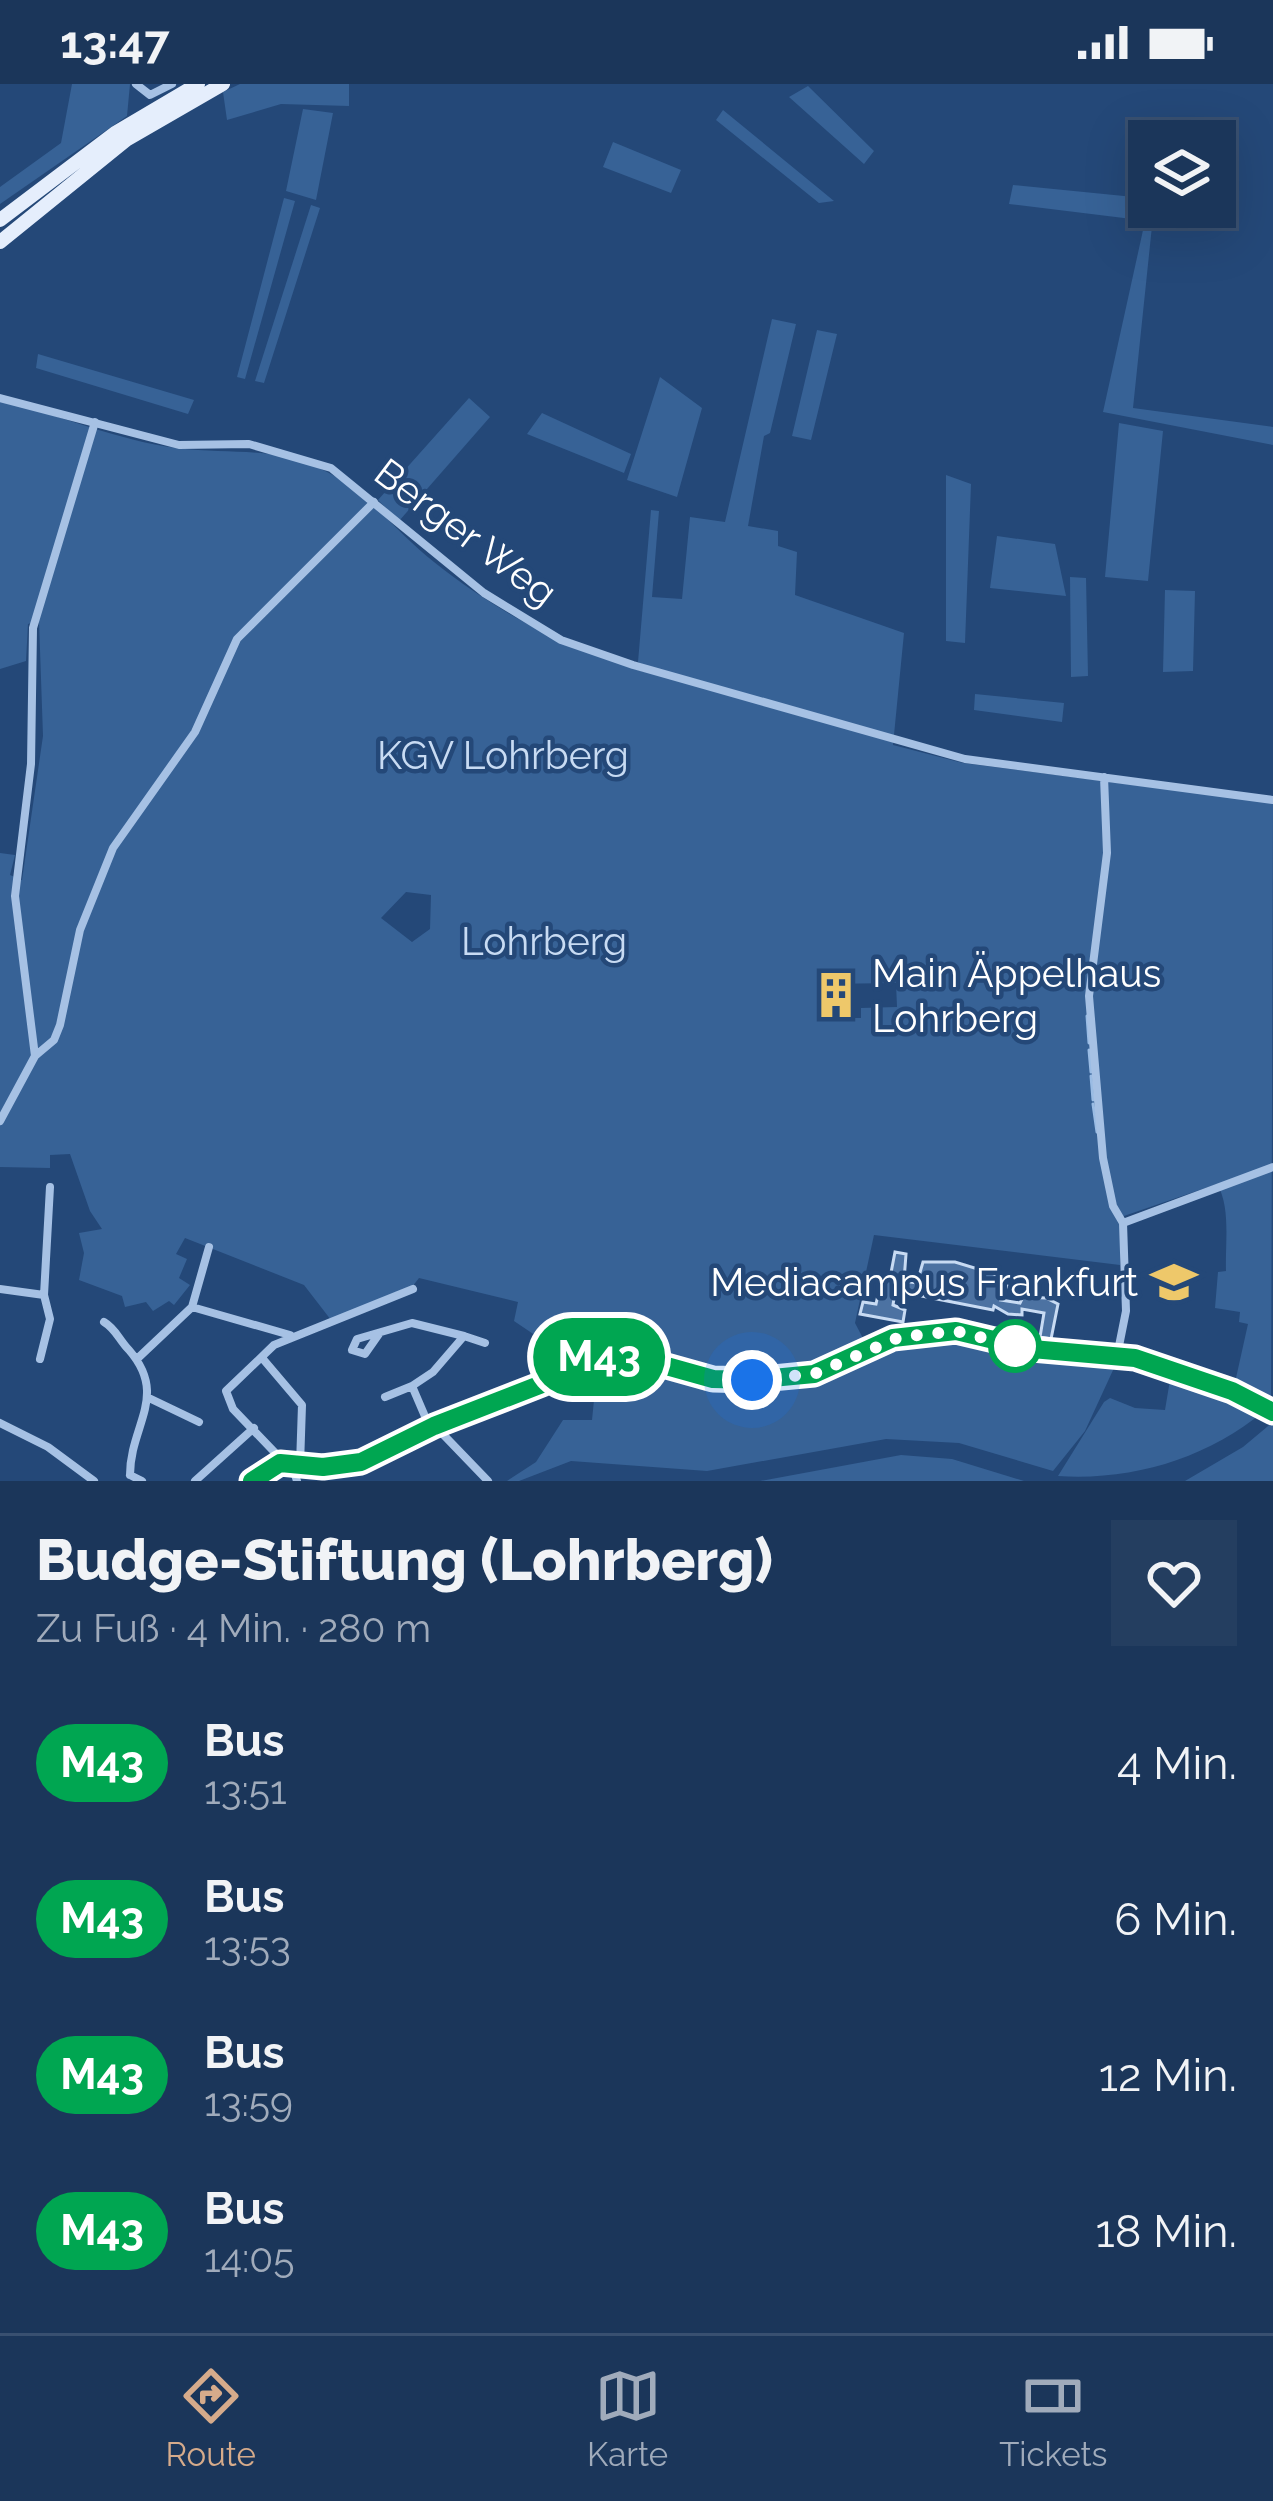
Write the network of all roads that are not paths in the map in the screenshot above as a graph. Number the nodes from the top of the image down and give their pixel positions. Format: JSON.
{"nodes":[{"id":1,"x":136,"y":84,"type":"edge"},
{"id":2,"x":172,"y":84,"type":"edge"},
{"id":3,"x":198,"y":84,"type":"edge"},
{"id":4,"x":223,"y":84,"type":"edge"},
{"id":5,"x":0,"y":220,"type":"edge"},
{"id":6,"x":0,"y":242,"type":"edge"},
{"id":7,"x":0,"y":398,"type":"edge"},
{"id":8,"x":95,"y":422,"type":"junction"},
{"id":9,"x":374,"y":502,"type":"junction"},
{"id":10,"x":1104,"y":777,"type":"junction"},
{"id":11,"x":1273,"y":800,"type":"edge"},
{"id":12,"x":828,"y":1015,"type":"joint"},
{"id":13,"x":35,"y":1056,"type":"junction"},
{"id":14,"x":0,"y":1121,"type":"edge"},
{"id":15,"x":1273,"y":1167,"type":"edge"},
{"id":16,"x":50,"y":1186,"type":"dead end"},
{"id":17,"x":1123,"y":1223,"type":"junction"},
{"id":18,"x":209,"y":1247,"type":"dead end"},
{"id":19,"x":0,"y":1289,"type":"edge"},
{"id":20,"x":413,"y":1289,"type":"dead end"},
{"id":21,"x":44,"y":1295,"type":"junction"},
{"id":22,"x":192,"y":1307,"type":"junction"},
{"id":23,"x":104,"y":1322,"type":"dead end"},
{"id":24,"x":267,"y":1328,"type":"junction"},
{"id":25,"x":379,"y":1334,"type":"dead end"},
{"id":26,"x":291,"y":1335,"type":"junction"},
{"id":27,"x":464,"y":1336,"type":"junction"},
{"id":28,"x":485,"y":1343,"type":"dead end"},
{"id":29,"x":274,"y":1345,"type":"junction"},
{"id":30,"x":1118,"y":1355,"type":"junction"},
{"id":31,"x":138,"y":1358,"type":"junction"},
{"id":32,"x":40,"y":1359,"type":"dead end"},
{"id":33,"x":262,"y":1359,"type":"junction"},
{"id":34,"x":412,"y":1386,"type":"junction"},
{"id":35,"x":385,"y":1396,"type":"dead end"},
{"id":36,"x":150,"y":1399,"type":"junction"},
{"id":37,"x":1272,"y":1411,"type":"edge"},
{"id":38,"x":199,"y":1422,"type":"dead end"},
{"id":39,"x":0,"y":1423,"type":"edge"},
{"id":40,"x":432,"y":1427,"type":"junction"},
{"id":41,"x":254,"y":1428,"type":"junction"},
{"id":42,"x":292,"y":1464,"type":"junction"},
{"id":43,"x":126,"y":1478,"type":"edge"},
{"id":44,"x":94,"y":1481,"type":"edge"},
{"id":45,"x":142,"y":1481,"type":"edge"},
{"id":46,"x":195,"y":1481,"type":"edge"},
{"id":47,"x":252,"y":1481,"type":"edge"},
{"id":48,"x":297,"y":1481,"type":"edge"},
{"id":49,"x":488,"y":1481,"type":"edge"}],
"edges":[{"from":1,"to":2,"type":"street"},
{"from":3,"to":5,"type":"main road"},
{"from":4,"to":6,"type":"main road"},
{"from":7,"to":8,"type":"street","name":"Berger Weg"},
{"from":8,"to":9,"type":"street","name":"Berger Weg"},
{"from":8,"to":13,"type":"street"},
{"from":9,"to":10,"type":"street","name":"Berger Weg"},
{"from":9,"to":13,"type":"street"},
{"from":10,"to":11,"type":"street","name":"Berger Weg"},
{"from":10,"to":17,"type":"street"},
{"from":12,"to":12,"type":"street"},
{"from":13,"to":14,"type":"street"},
{"from":15,"to":17,"type":"street"},
{"from":16,"to":21,"type":"street"},
{"from":17,"to":30,"type":"street"},
{"from":18,"to":22,"type":"street"},
{"from":19,"to":21,"type":"street"},
{"from":20,"to":26,"type":"street"},
{"from":21,"to":32,"type":"street"},
{"from":22,"to":24,"type":"street"},
{"from":22,"to":31,"type":"street"},
{"from":23,"to":31,"type":"street"},
{"from":24,"to":26,"type":"street"},
{"from":24,"to":29,"type":"street"},
{"from":25,"to":27,"type":"street"},
{"from":26,"to":29,"type":"street"},
{"from":27,"to":28,"type":"street"},
{"from":27,"to":34,"type":"street"},
{"from":29,"to":33,"type":"street"},
{"from":30,"to":37,"type":"main road"},
{"from":30,"to":40,"type":"main road"},
{"from":31,"to":36,"type":"street"},
{"from":33,"to":41,"type":"street"},
{"from":33,"to":42,"type":"street"},
{"from":34,"to":35,"type":"street"},
{"from":34,"to":40,"type":"street"},
{"from":36,"to":38,"type":"street"},
{"from":36,"to":43,"type":"street"},
{"from":39,"to":44,"type":"street"},
{"from":40,"to":42,"type":"main road"},
{"from":40,"to":49,"type":"street"},
{"from":41,"to":42,"type":"street"},
{"from":41,"to":46,"type":"street"},
{"from":42,"to":47,"type":"main road"},
{"from":42,"to":48,"type":"street"},
{"from":43,"to":45,"type":"street"}]}
